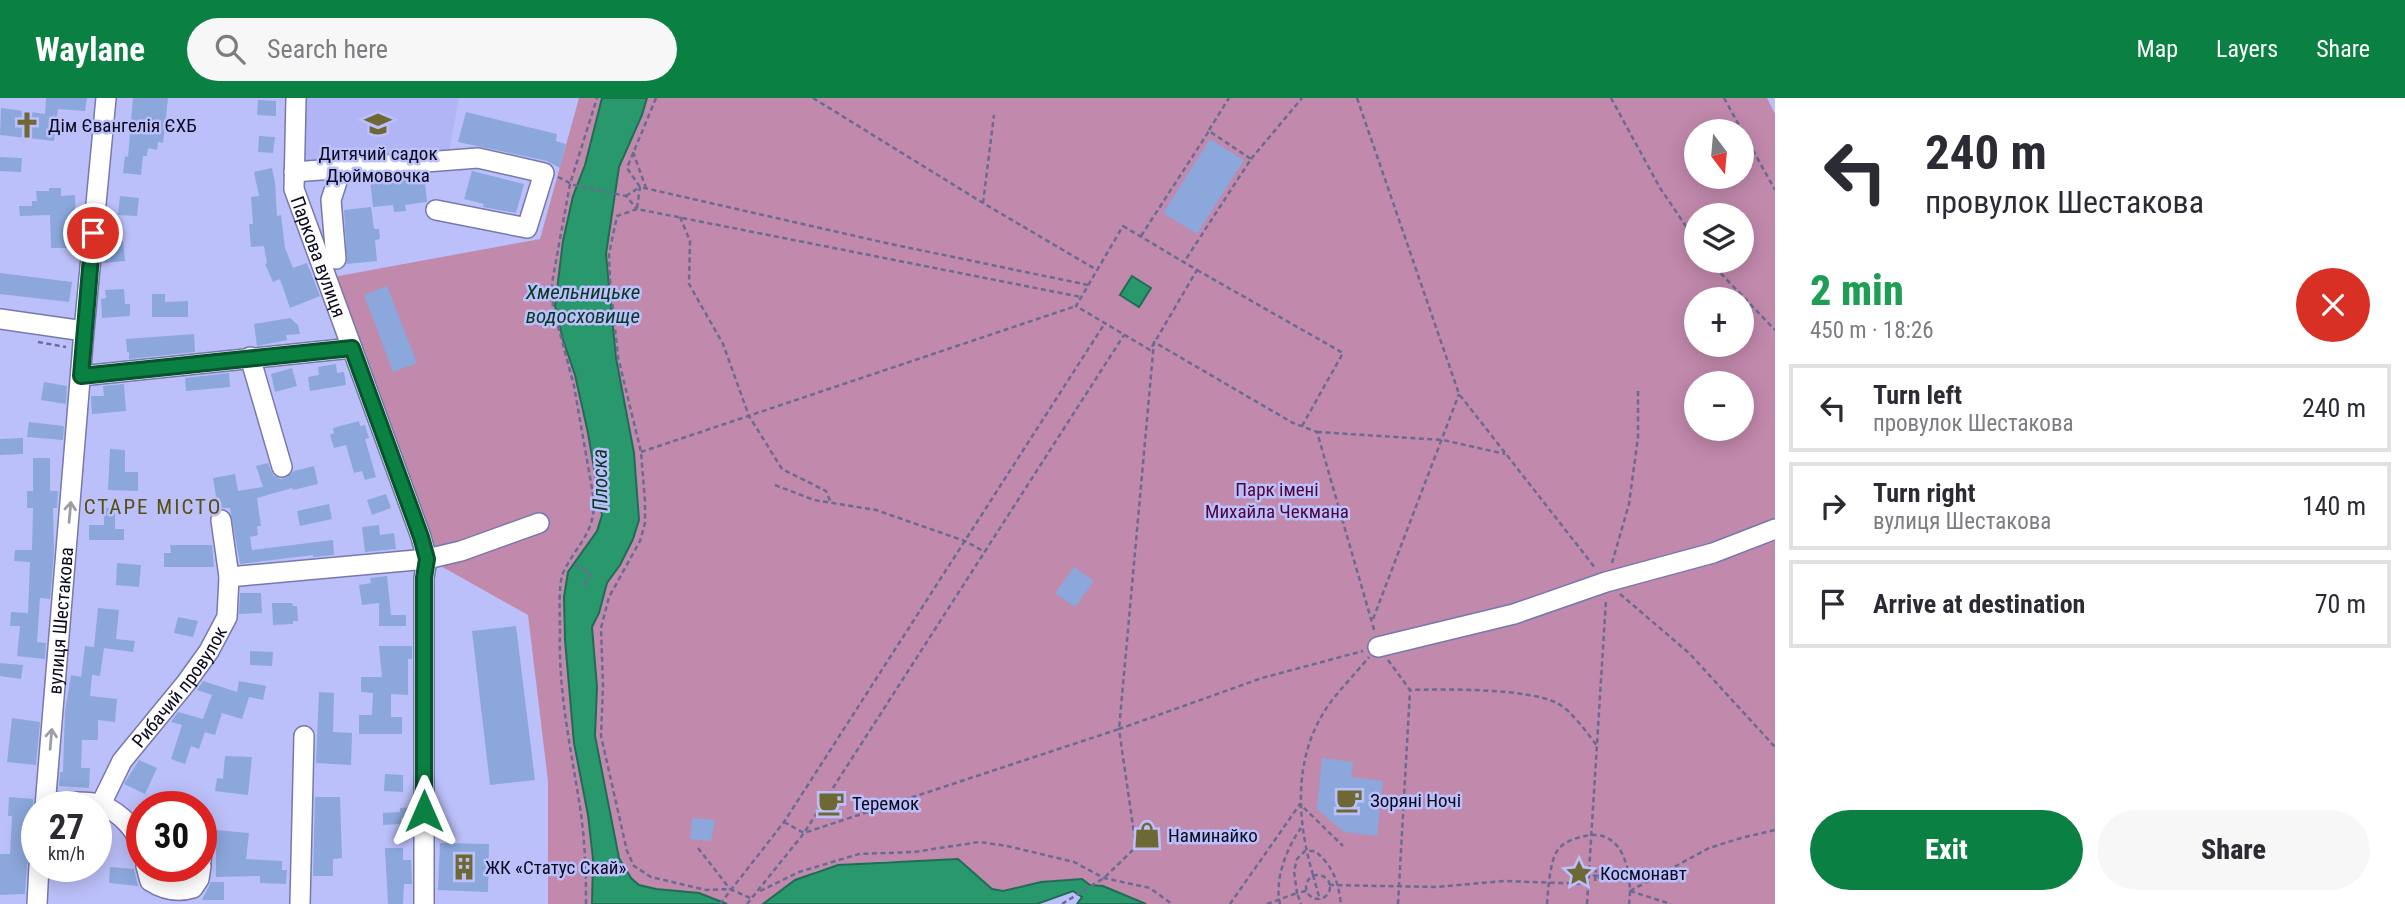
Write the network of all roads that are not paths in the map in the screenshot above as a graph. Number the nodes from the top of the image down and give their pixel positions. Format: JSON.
{"nodes":[{"id":1,"x":106,"y":98,"type":"edge"},
{"id":2,"x":296,"y":98,"type":"edge"},
{"id":3,"x":341,"y":169,"type":"junction"},
{"id":4,"x":294,"y":172,"type":"junction"},
{"id":5,"x":436,"y":210,"type":"dead end"},
{"id":6,"x":336,"y":259,"type":"dead end"},
{"id":7,"x":0,"y":319,"type":"edge"},
{"id":8,"x":83,"y":340,"type":"junction"},
{"id":9,"x":352,"y":348,"type":"junction"},
{"id":10,"x":250,"y":357,"type":"junction"},
{"id":11,"x":81,"y":376,"type":"junction"},
{"id":12,"x":282,"y":467,"type":"dead end"},
{"id":13,"x":221,"y":520,"type":"dead end"},
{"id":14,"x":539,"y":523,"type":"dead end"},
{"id":15,"x":1775,"y":529,"type":"edge"},
{"id":16,"x":427,"y":559,"type":"junction"},
{"id":17,"x":229,"y":577,"type":"junction"},
{"id":18,"x":1378,"y":647,"type":"road end"},
{"id":19,"x":304,"y":736,"type":"dead end"},
{"id":20,"x":46,"y":791,"type":"edge"},
{"id":21,"x":107,"y":791,"type":"edge"},
{"id":22,"x":38,"y":882,"type":"edge"},
{"id":23,"x":152,"y":882,"type":"edge"},
{"id":24,"x":197,"y":882,"type":"edge"},
{"id":25,"x":37,"y":904,"type":"edge"},
{"id":26,"x":300,"y":904,"type":"edge"},
{"id":27,"x":424,"y":904,"type":"edge"}],
"edges":[{"from":1,"to":8,"type":"street","name":"вулиця Шестакова"},
{"from":2,"to":4,"type":"street","name":"Паркова вулиця"},
{"from":3,"to":4,"type":"street"},
{"from":3,"to":5,"type":"street"},
{"from":3,"to":6,"type":"street"},
{"from":4,"to":9,"type":"street","name":"Паркова вулиця"},
{"from":7,"to":8,"type":"street"},
{"from":8,"to":11,"type":"street","name":"вулиця Шестакова"},
{"from":9,"to":10,"type":"street"},
{"from":9,"to":16,"type":"street","name":"Паркова вулиця"},
{"from":10,"to":11,"type":"street"},
{"from":10,"to":12,"type":"street"},
{"from":20,"to":11,"type":"street","name":"вулиця Шестакова","one_way":true},
{"from":13,"to":17,"type":"street","name":"Рибачий провулок"},
{"from":14,"to":16,"type":"street"},
{"from":15,"to":18,"type":"street"},
{"from":16,"to":17,"type":"street"},
{"from":16,"to":27,"type":"street","name":"Паркова вулиця"},
{"from":17,"to":21,"type":"street","name":"Рибачий провулок"},
{"from":19,"to":26,"type":"street"},
{"from":22,"to":25,"type":"street"},
{"from":23,"to":24,"type":"street"}]}
